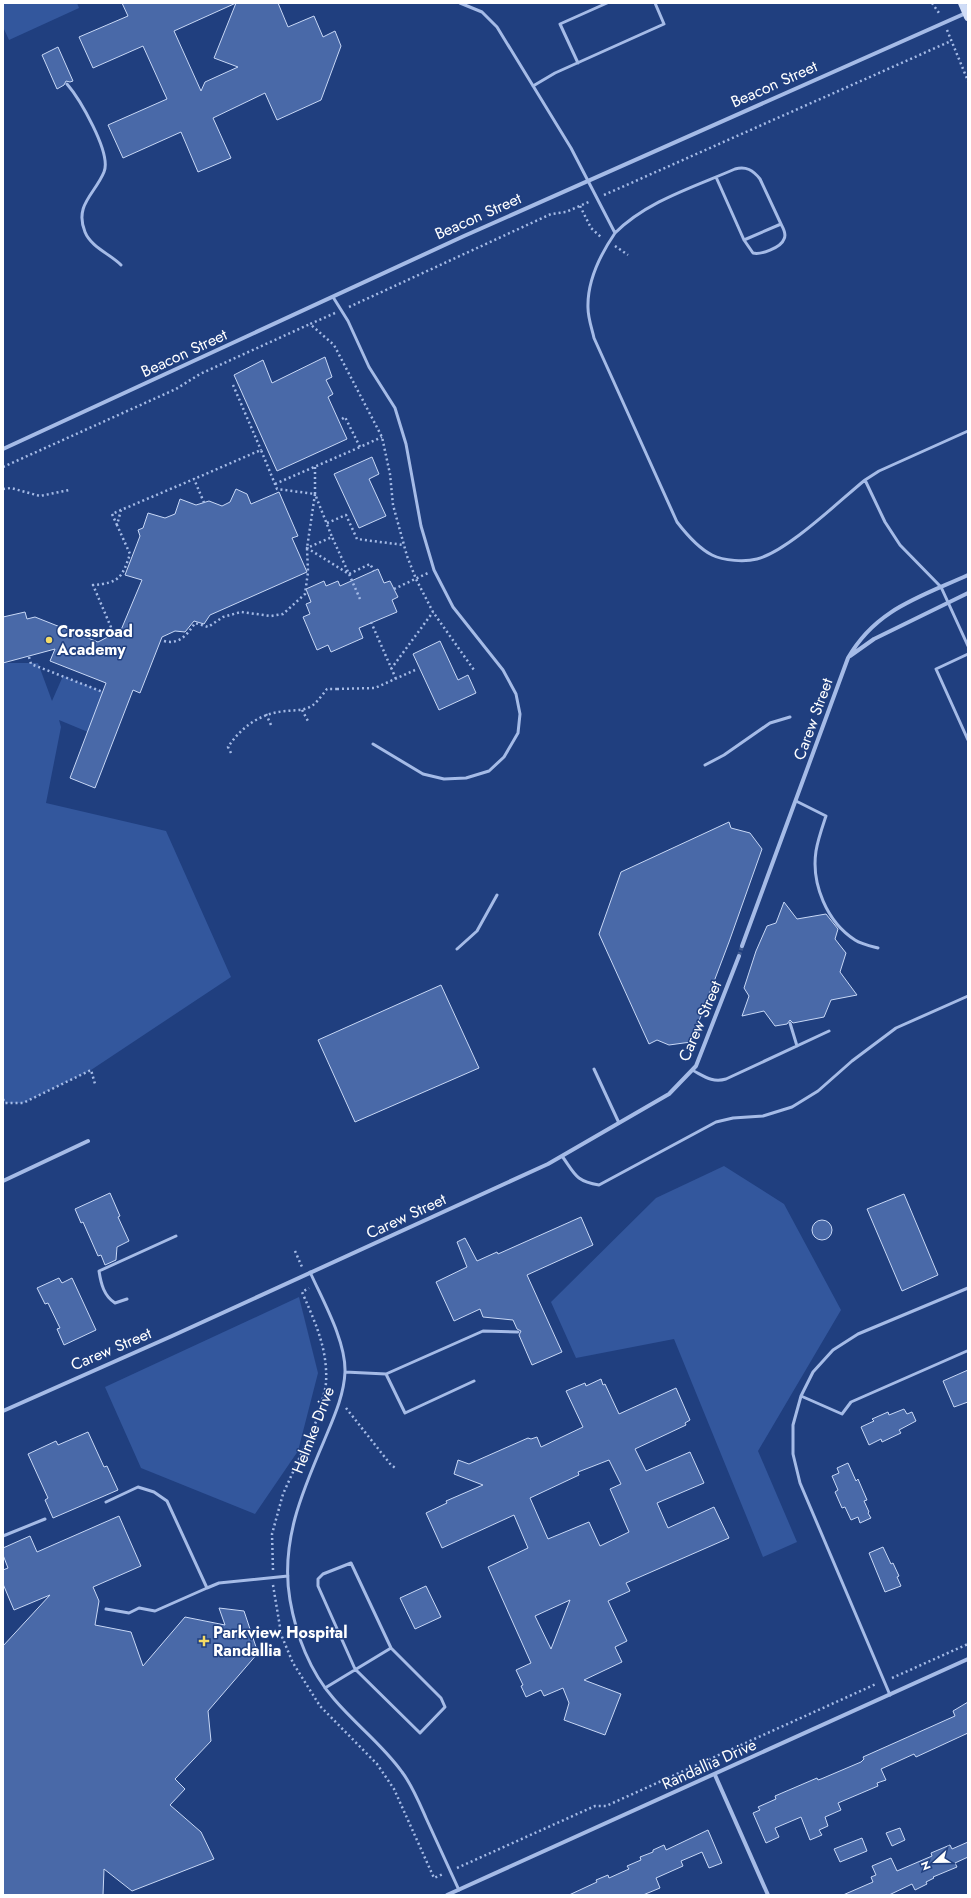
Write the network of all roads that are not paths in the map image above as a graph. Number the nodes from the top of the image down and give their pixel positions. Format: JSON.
{"nodes":[{"id":1,"x":460,"y":3,"type":"edge"},
{"id":2,"x":607,"y":3,"type":"edge"},
{"id":3,"x":654,"y":3,"type":"edge"},
{"id":4,"x":962,"y":3,"type":"edge"},
{"id":5,"x":967,"y":14,"type":"edge"},
{"id":6,"x":578,"y":62,"type":"junction"},
{"id":7,"x":67,"y":84,"type":"dead end"},
{"id":8,"x":533,"y":86,"type":"junction"},
{"id":9,"x":716,"y":177,"type":"junction"},
{"id":10,"x":588,"y":180,"type":"junction"},
{"id":11,"x":780,"y":224,"type":"junction"},
{"id":12,"x":615,"y":233,"type":"junction"},
{"id":13,"x":744,"y":240,"type":"junction"},
{"id":14,"x":121,"y":265,"type":"dead end"},
{"id":15,"x":333,"y":297,"type":"junction"},
{"id":16,"x":968,"y":431,"type":"edge"},
{"id":17,"x":3,"y":449,"type":"edge"},
{"id":18,"x":865,"y":480,"type":"junction"},
{"id":19,"x":968,"y":575,"type":"edge"},
{"id":20,"x":941,"y":587,"type":"junction"},
{"id":21,"x":968,"y":593,"type":"edge"},
{"id":22,"x":948,"y":602,"type":"junction"},
{"id":23,"x":968,"y":646,"type":"edge"},
{"id":24,"x":968,"y":654,"type":"edge"},
{"id":25,"x":848,"y":658,"type":"junction"},
{"id":26,"x":790,"y":717,"type":"dead end"},
{"id":27,"x":968,"y":740,"type":"edge"},
{"id":28,"x":373,"y":744,"type":"dead end"},
{"id":29,"x":705,"y":765,"type":"dead end"},
{"id":30,"x":796,"y":801,"type":"junction"},
{"id":31,"x":497,"y":895,"type":"dead end"},
{"id":32,"x":742,"y":946,"type":"tunnel mouth"},
{"id":33,"x":878,"y":948,"type":"dead end"},
{"id":34,"x":457,"y":949,"type":"dead end"},
{"id":35,"x":739,"y":956,"type":"tunnel mouth"},
{"id":36,"x":968,"y":996,"type":"edge"},
{"id":37,"x":790,"y":1024,"type":"dead end"},
{"id":38,"x":829,"y":1031,"type":"dead end"},
{"id":39,"x":797,"y":1046,"type":"junction"},
{"id":40,"x":594,"y":1069,"type":"dead end"},
{"id":41,"x":692,"y":1070,"type":"junction"},
{"id":42,"x":619,"y":1122,"type":"junction"},
{"id":43,"x":88,"y":1141,"type":"dead end"},
{"id":44,"x":562,"y":1156,"type":"junction"},
{"id":45,"x":3,"y":1181,"type":"edge"},
{"id":46,"x":176,"y":1236,"type":"dead end"},
{"id":47,"x":310,"y":1272,"type":"junction"},
{"id":48,"x":968,"y":1288,"type":"edge"},
{"id":49,"x":127,"y":1299,"type":"dead end"},
{"id":50,"x":518,"y":1332,"type":"dead end"},
{"id":51,"x":967,"y":1351,"type":"edge"},
{"id":52,"x":345,"y":1372,"type":"junction"},
{"id":53,"x":386,"y":1374,"type":"junction"},
{"id":54,"x":474,"y":1381,"type":"dead end"},
{"id":55,"x":801,"y":1396,"type":"junction"},
{"id":56,"x":3,"y":1411,"type":"edge"},
{"id":57,"x":106,"y":1502,"type":"dead end"},
{"id":58,"x":45,"y":1519,"type":"dead end"},
{"id":59,"x":3,"y":1536,"type":"edge"},
{"id":60,"x":288,"y":1576,"type":"junction"},
{"id":61,"x":207,"y":1588,"type":"junction"},
{"id":62,"x":106,"y":1609,"type":"dead end"},
{"id":63,"x":391,"y":1648,"type":"junction"},
{"id":64,"x":968,"y":1659,"type":"edge"},
{"id":65,"x":355,"y":1669,"type":"junction"},
{"id":66,"x":325,"y":1688,"type":"junction"},
{"id":67,"x":890,"y":1695,"type":"junction"},
{"id":68,"x":715,"y":1775,"type":"junction"},
{"id":69,"x":459,"y":1890,"type":"junction"},
{"id":70,"x":447,"y":1895,"type":"edge"},
{"id":71,"x":768,"y":1895,"type":"edge"}],
"edges":[{"from":1,"to":8,"type":"lane"},
{"from":2,"to":6,"type":"lane"},
{"from":3,"to":6,"type":"lane"},
{"from":4,"to":5,"type":"main road"},
{"from":5,"to":10,"type":"street","name":"Beacon Street"},
{"from":6,"to":8,"type":"lane"},
{"from":7,"to":14,"type":"lane"},
{"from":8,"to":10,"type":"lane"},
{"from":9,"to":11,"type":"lane"},
{"from":9,"to":12,"type":"lane"},
{"from":9,"to":13,"type":"lane"},
{"from":10,"to":12,"type":"lane"},
{"from":10,"to":15,"type":"street","name":"Beacon Street"},
{"from":11,"to":13,"type":"lane"},
{"from":11,"to":13,"type":"lane"},
{"from":12,"to":18,"type":"lane"},
{"from":15,"to":17,"type":"street","name":"Beacon Street"},
{"from":15,"to":28,"type":"lane"},
{"from":16,"to":18,"type":"lane"},
{"from":18,"to":20,"type":"lane"},
{"from":19,"to":20,"type":"street","name":"Carew Street"},
{"from":20,"to":22,"type":"lane"},
{"from":20,"to":25,"type":"street","name":"Carew Street"},
{"from":21,"to":22,"type":"street"},
{"from":22,"to":23,"type":"lane"},
{"from":22,"to":25,"type":"street"},
{"from":24,"to":27,"type":"lane"},
{"from":25,"to":30,"type":"street","name":"Carew Street"},
{"from":26,"to":29,"type":"lane"},
{"from":30,"to":32,"type":"street","name":"Carew Street"},
{"from":30,"to":33,"type":"lane"},
{"from":31,"to":34,"type":"lane"},
{"from":35,"to":41,"type":"street","name":"Carew Street"},
{"from":36,"to":44,"type":"lane"},
{"from":37,"to":39,"type":"lane"},
{"from":38,"to":39,"type":"lane"},
{"from":39,"to":41,"type":"lane"},
{"from":40,"to":42,"type":"lane"},
{"from":41,"to":42,"type":"street","name":"Carew Street"},
{"from":42,"to":44,"type":"street","name":"Carew Street"},
{"from":43,"to":45,"type":"street"},
{"from":44,"to":47,"type":"street","name":"Carew Street"},
{"from":46,"to":49,"type":"lane"},
{"from":47,"to":52,"type":"lane","name":"Helmke Drive"},
{"from":47,"to":56,"type":"street","name":"Carew Street"},
{"from":48,"to":55,"type":"lane"},
{"from":50,"to":53,"type":"lane"},
{"from":51,"to":55,"type":"lane"},
{"from":52,"to":53,"type":"lane"},
{"from":52,"to":60,"type":"lane","name":"Helmke Drive"},
{"from":53,"to":54,"type":"lane"},
{"from":55,"to":67,"type":"lane"},
{"from":57,"to":61,"type":"lane"},
{"from":58,"to":59,"type":"lane"},
{"from":60,"to":61,"type":"lane"},
{"from":60,"to":66,"type":"lane","name":"Helmke Drive"},
{"from":61,"to":62,"type":"lane"},
{"from":63,"to":65,"type":"lane"},
{"from":63,"to":65,"type":"lane"},
{"from":63,"to":65,"type":"lane"},
{"from":64,"to":67,"type":"street","name":"Randallia Drive"},
{"from":65,"to":66,"type":"lane"},
{"from":66,"to":69,"type":"lane","name":"Helmke Drive"},
{"from":67,"to":68,"type":"street","name":"Randallia Drive"},
{"from":68,"to":69,"type":"street","name":"Randallia Drive"},
{"from":68,"to":71,"type":"street"},
{"from":69,"to":70,"type":"street","name":"Randallia Drive"}]}
